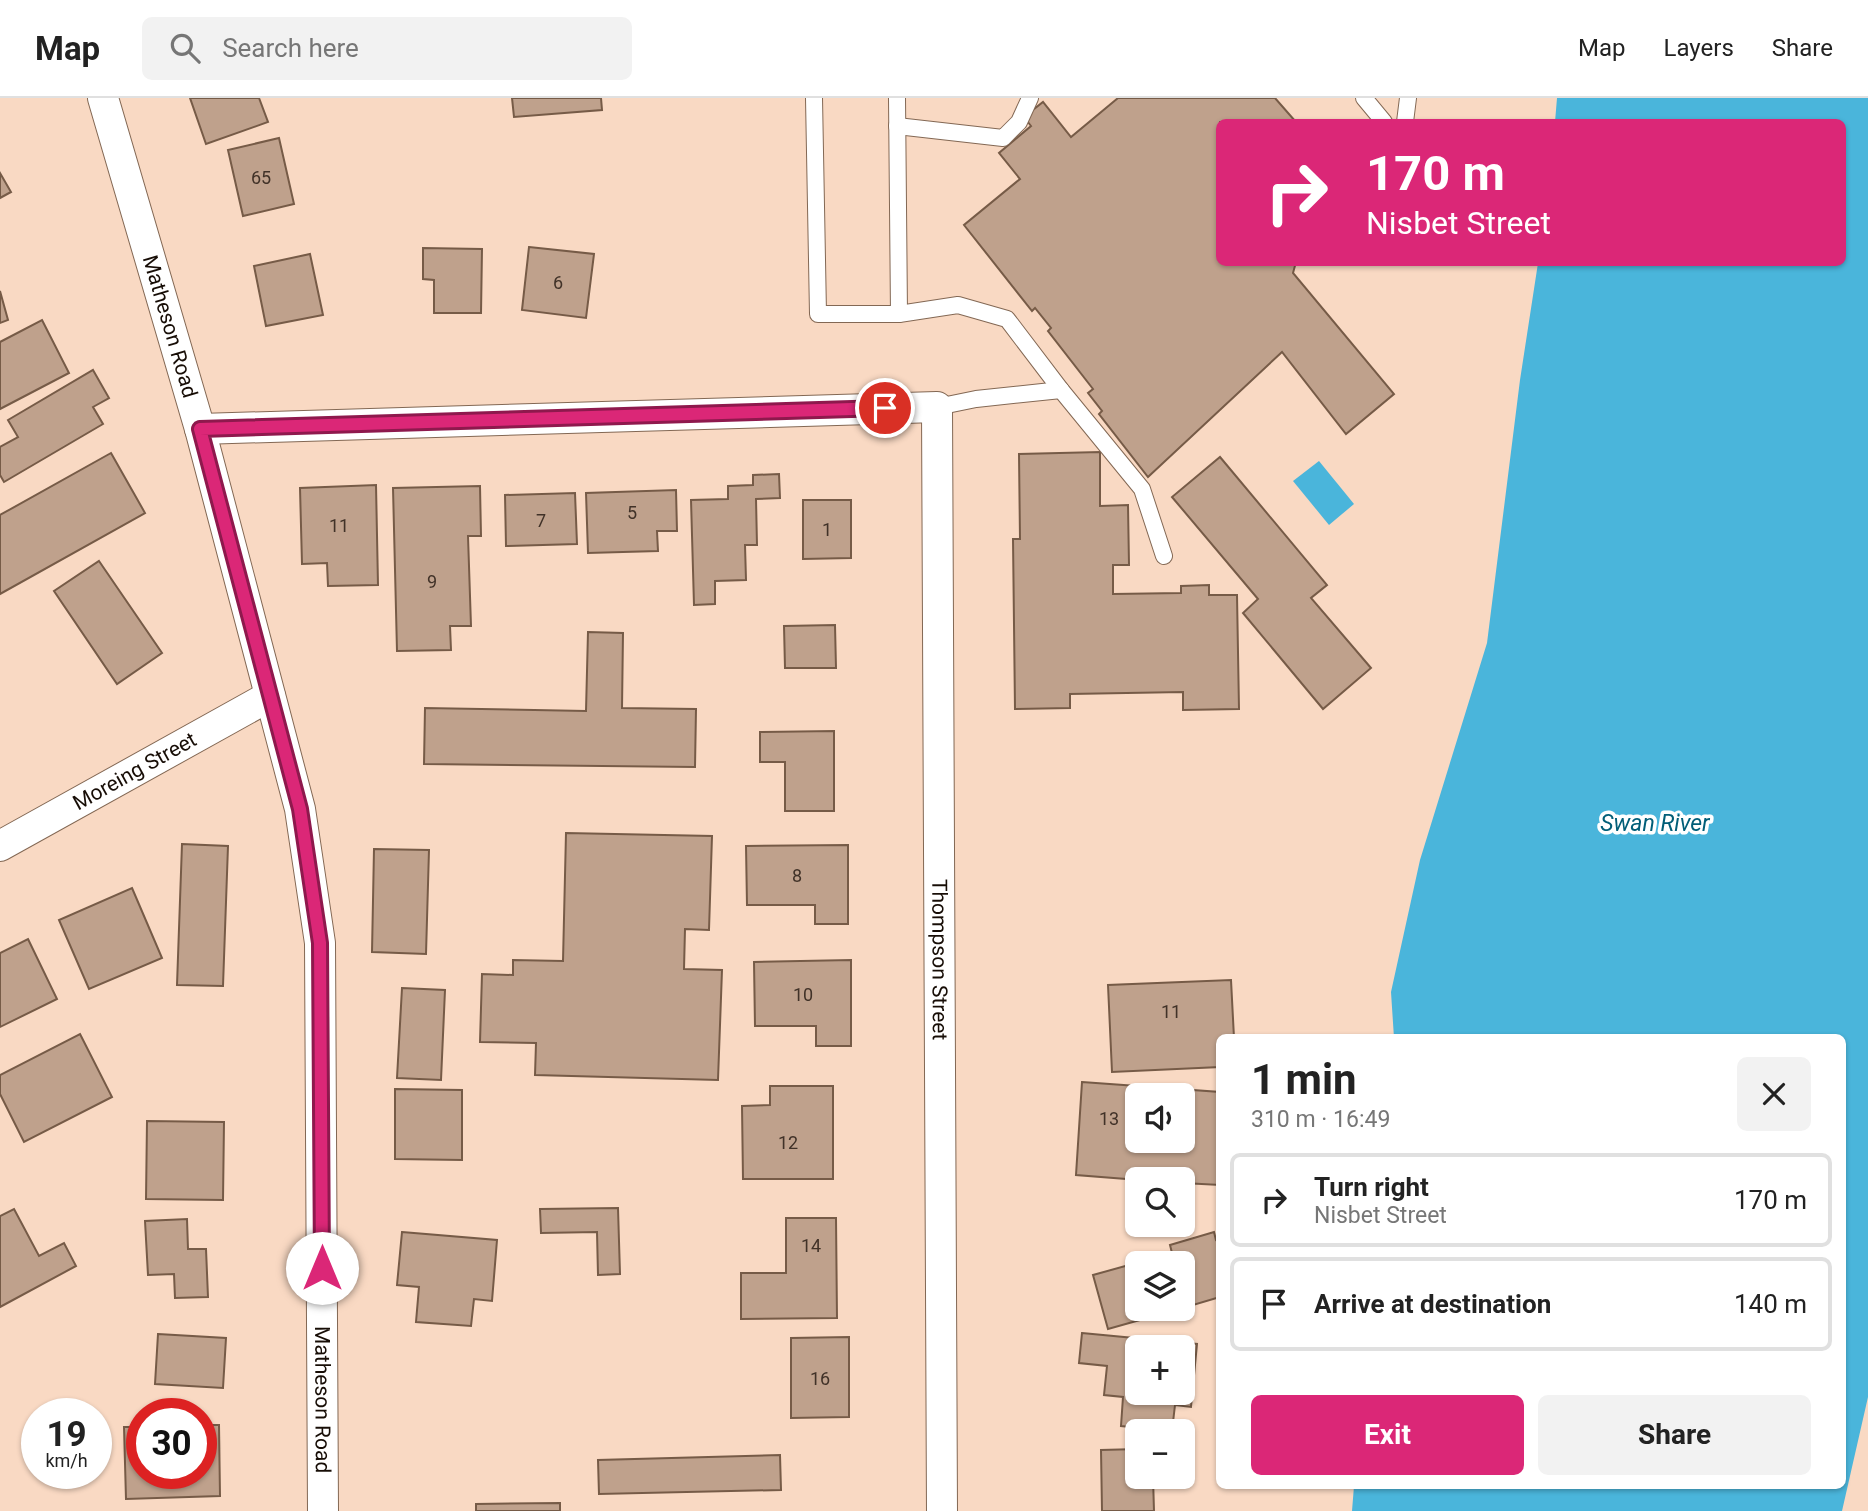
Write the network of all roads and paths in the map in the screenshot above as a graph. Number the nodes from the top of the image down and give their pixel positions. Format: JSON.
{"nodes":[{"id":1,"x":103,"y":98,"type":"edge"},
{"id":2,"x":814,"y":98,"type":"edge"},
{"id":3,"x":897,"y":98,"type":"edge"},
{"id":4,"x":1030,"y":98,"type":"edge"},
{"id":5,"x":1364,"y":98,"type":"edge"},
{"id":6,"x":1408,"y":98,"type":"edge"},
{"id":7,"x":1382,"y":119,"type":"edge"},
{"id":8,"x":1405,"y":119,"type":"edge"},
{"id":9,"x":897,"y":126,"type":"junction"},
{"id":10,"x":899,"y":314,"type":"junction"},
{"id":11,"x":1060,"y":390,"type":"junction"},
{"id":12,"x":937,"y":407,"type":"junction"},
{"id":13,"x":200,"y":429,"type":"junction"},
{"id":14,"x":1164,"y":556,"type":"dead end"},
{"id":15,"x":270,"y":696,"type":"junction"},
{"id":16,"x":0,"y":846,"type":"edge"},
{"id":17,"x":323,"y":1511,"type":"edge"},
{"id":18,"x":942,"y":1511,"type":"edge"}],
"edges":[{"from":1,"to":13,"type":"street","name":"Matheson Road"},
{"from":2,"to":10,"type":"lane"},
{"from":3,"to":9,"type":"lane"},
{"from":4,"to":9,"type":"lane"},
{"from":5,"to":7,"type":"lane"},
{"from":6,"to":8,"type":"lane"},
{"from":9,"to":10,"type":"lane"},
{"from":10,"to":11,"type":"lane"},
{"from":11,"to":12,"type":"lane"},
{"from":11,"to":14,"type":"lane"},
{"from":12,"to":13,"type":"street"},
{"from":12,"to":18,"type":"street","name":"Thompson Street"},
{"from":13,"to":15,"type":"street","name":"Matheson Road"},
{"from":15,"to":16,"type":"street","name":"Moreing Street"},
{"from":15,"to":17,"type":"street","name":"Matheson Road"}]}
